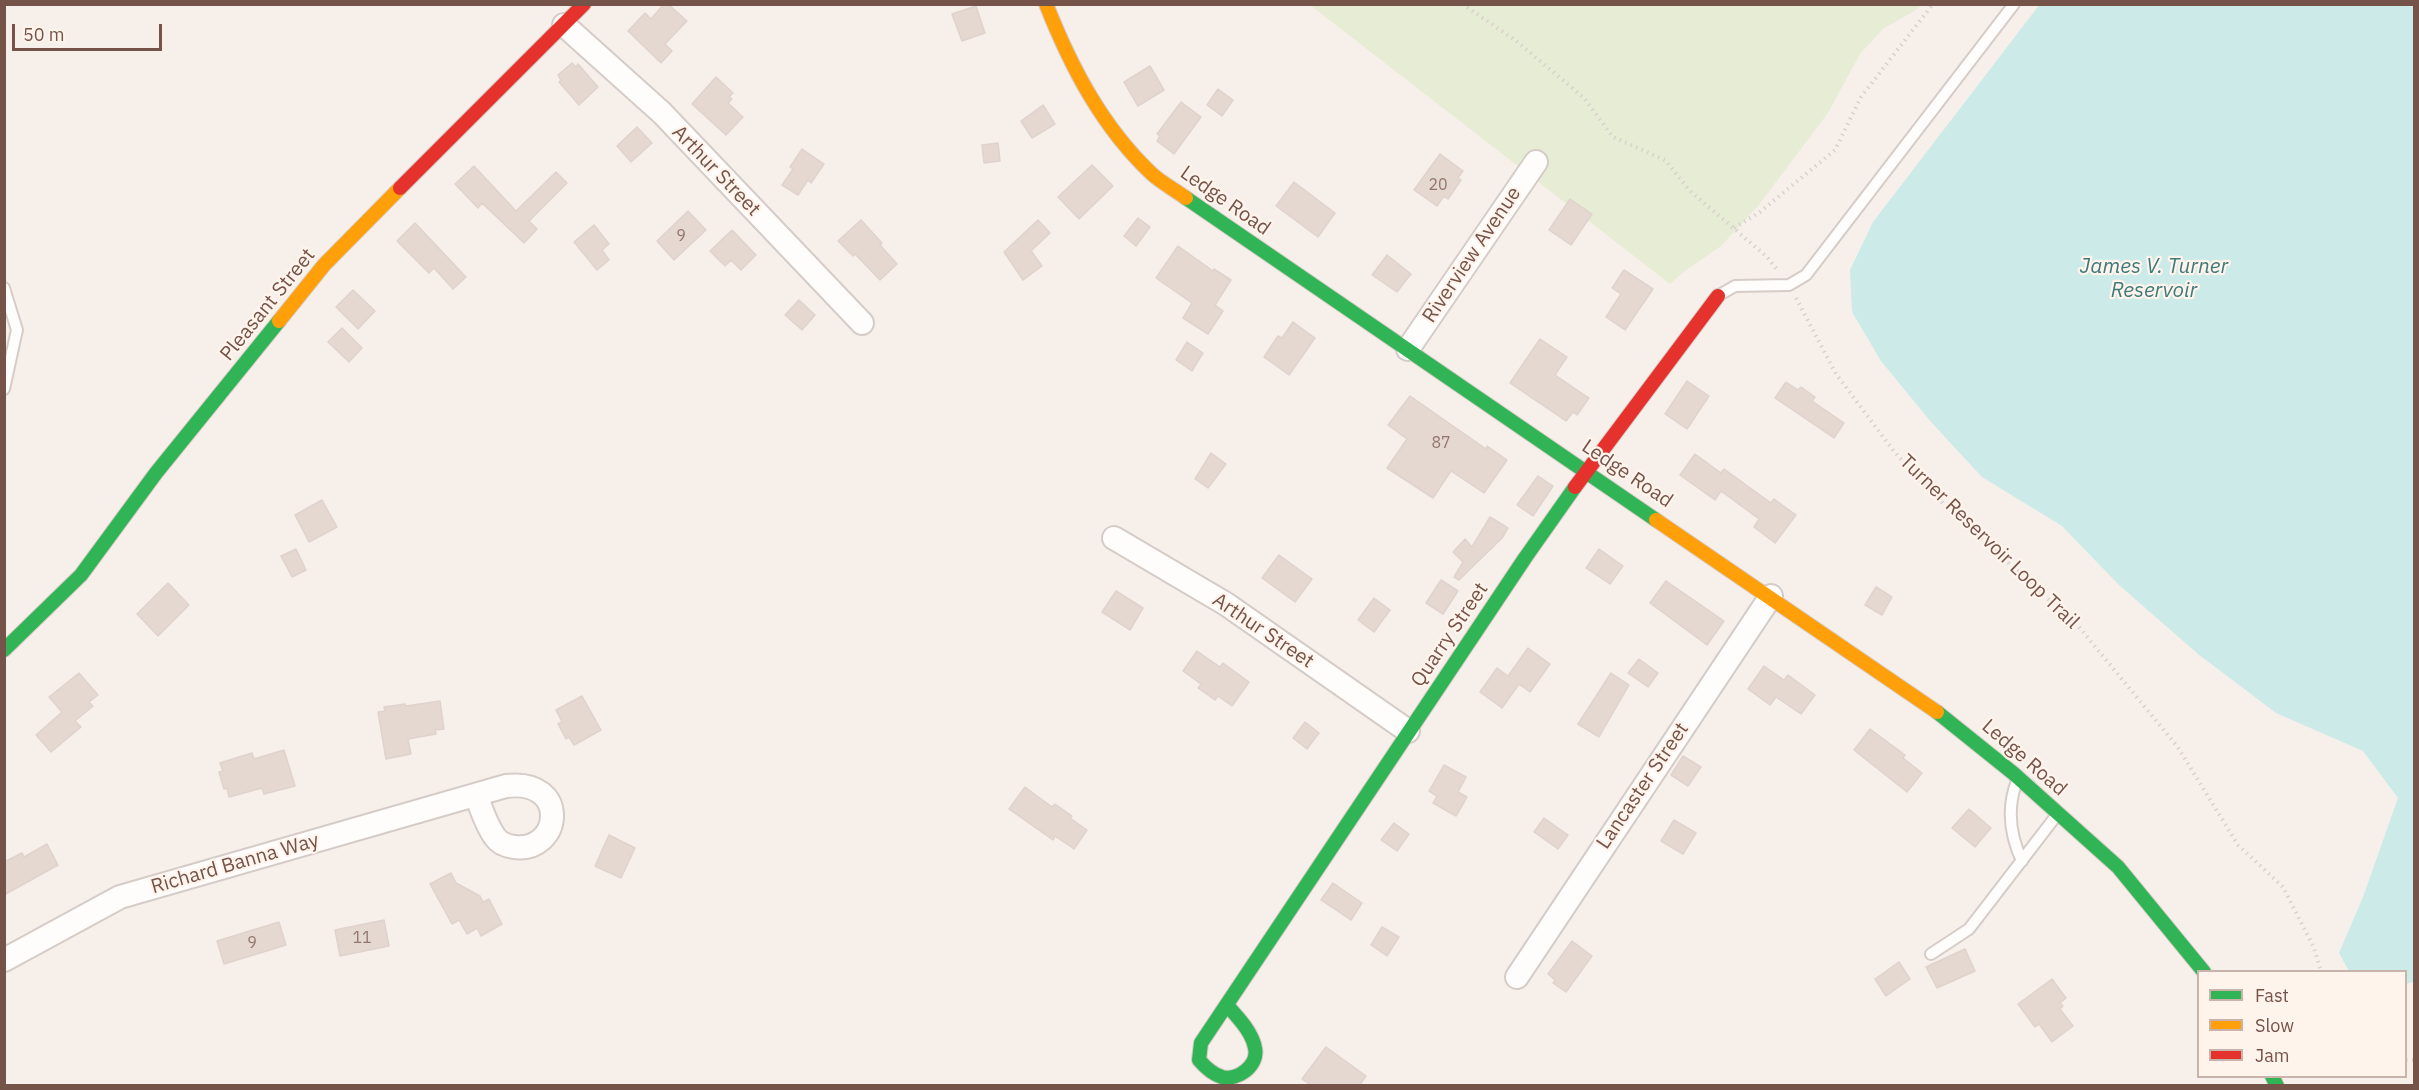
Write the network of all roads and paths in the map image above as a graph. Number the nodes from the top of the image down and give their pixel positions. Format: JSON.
{"nodes":[{"id":1,"x":584,"y":4,"type":"edge"},
{"id":2,"x":1046,"y":4,"type":"edge"},
{"id":3,"x":1462,"y":4,"type":"edge"},
{"id":4,"x":1933,"y":4,"type":"edge"},
{"id":5,"x":2014,"y":4,"type":"edge"},
{"id":6,"x":564,"y":25,"type":"junction"},
{"id":7,"x":1536,"y":162,"type":"dead end"},
{"id":8,"x":1734,"y":228,"type":"junction"},
{"id":9,"x":1789,"y":285,"type":"junction"},
{"id":10,"x":4,"y":288,"type":"edge"},
{"id":11,"x":1718,"y":296,"type":"joint"},
{"id":12,"x":862,"y":323,"type":"dead end"},
{"id":13,"x":1408,"y":349,"type":"junction"},
{"id":14,"x":4,"y":389,"type":"edge"},
{"id":15,"x":1587,"y":470,"type":"junction"},
{"id":16,"x":1114,"y":537,"type":"dead end"},
{"id":17,"x":1771,"y":596,"type":"junction"},
{"id":18,"x":4,"y":650,"type":"edge"},
{"id":19,"x":1408,"y":731,"type":"junction"},
{"id":20,"x":2018,"y":778,"type":"junction"},
{"id":21,"x":476,"y":795,"type":"dead end"},
{"id":22,"x":2058,"y":813,"type":"junction"},
{"id":23,"x":2022,"y":861,"type":"junction"},
{"id":24,"x":1931,"y":954,"type":"dead end"},
{"id":25,"x":4,"y":960,"type":"edge"},
{"id":26,"x":2202,"y":970,"type":"edge"},
{"id":27,"x":2320,"y":970,"type":"edge"},
{"id":28,"x":1517,"y":977,"type":"dead end"},
{"id":29,"x":1227,"y":1005,"type":"junction"}],
"edges":[{"from":1,"to":6,"type":"street","name":"Pleasant Street"},
{"from":2,"to":13,"type":"street","name":"Ledge Road"},
{"from":3,"to":8,"type":"path","name":"Turner Reservoir Loop Trail"},
{"from":4,"to":8,"type":"path"},
{"from":5,"to":9,"type":"lane"},
{"from":6,"to":12,"type":"street","name":"Arthur Street"},
{"from":6,"to":18,"type":"street","name":"Pleasant Street"},
{"from":7,"to":13,"type":"street","name":"Riverview Avenue"},
{"from":8,"to":9,"type":"path","name":"Turner Reservoir Loop Trail"},
{"from":9,"to":11,"type":"lane"},
{"from":9,"to":27,"type":"path","name":"Turner Reservoir Loop Trail"},
{"from":10,"to":14,"type":"lane"},
{"from":11,"to":15,"type":"street","name":"Quarry Street"},
{"from":13,"to":15,"type":"street","name":"Ledge Road"},
{"from":15,"to":17,"type":"street","name":"Ledge Road"},
{"from":15,"to":19,"type":"street","name":"Quarry Street"},
{"from":16,"to":19,"type":"street","name":"Arthur Street"},
{"from":17,"to":20,"type":"street","name":"Ledge Road"},
{"from":17,"to":28,"type":"street","name":"Lancaster Street"},
{"from":19,"to":29,"type":"street","name":"Quarry Street"},
{"from":20,"to":22,"type":"street","name":"Ledge Road"},
{"from":20,"to":23,"type":"lane"},
{"from":21,"to":25,"type":"street","name":"Richard Banna Way"},
{"from":22,"to":23,"type":"lane"},
{"from":22,"to":26,"type":"street","name":"Ledge Road"},
{"from":23,"to":24,"type":"lane"},
{"from":29,"to":29,"type":"street","name":"Quarry Street"}]}
